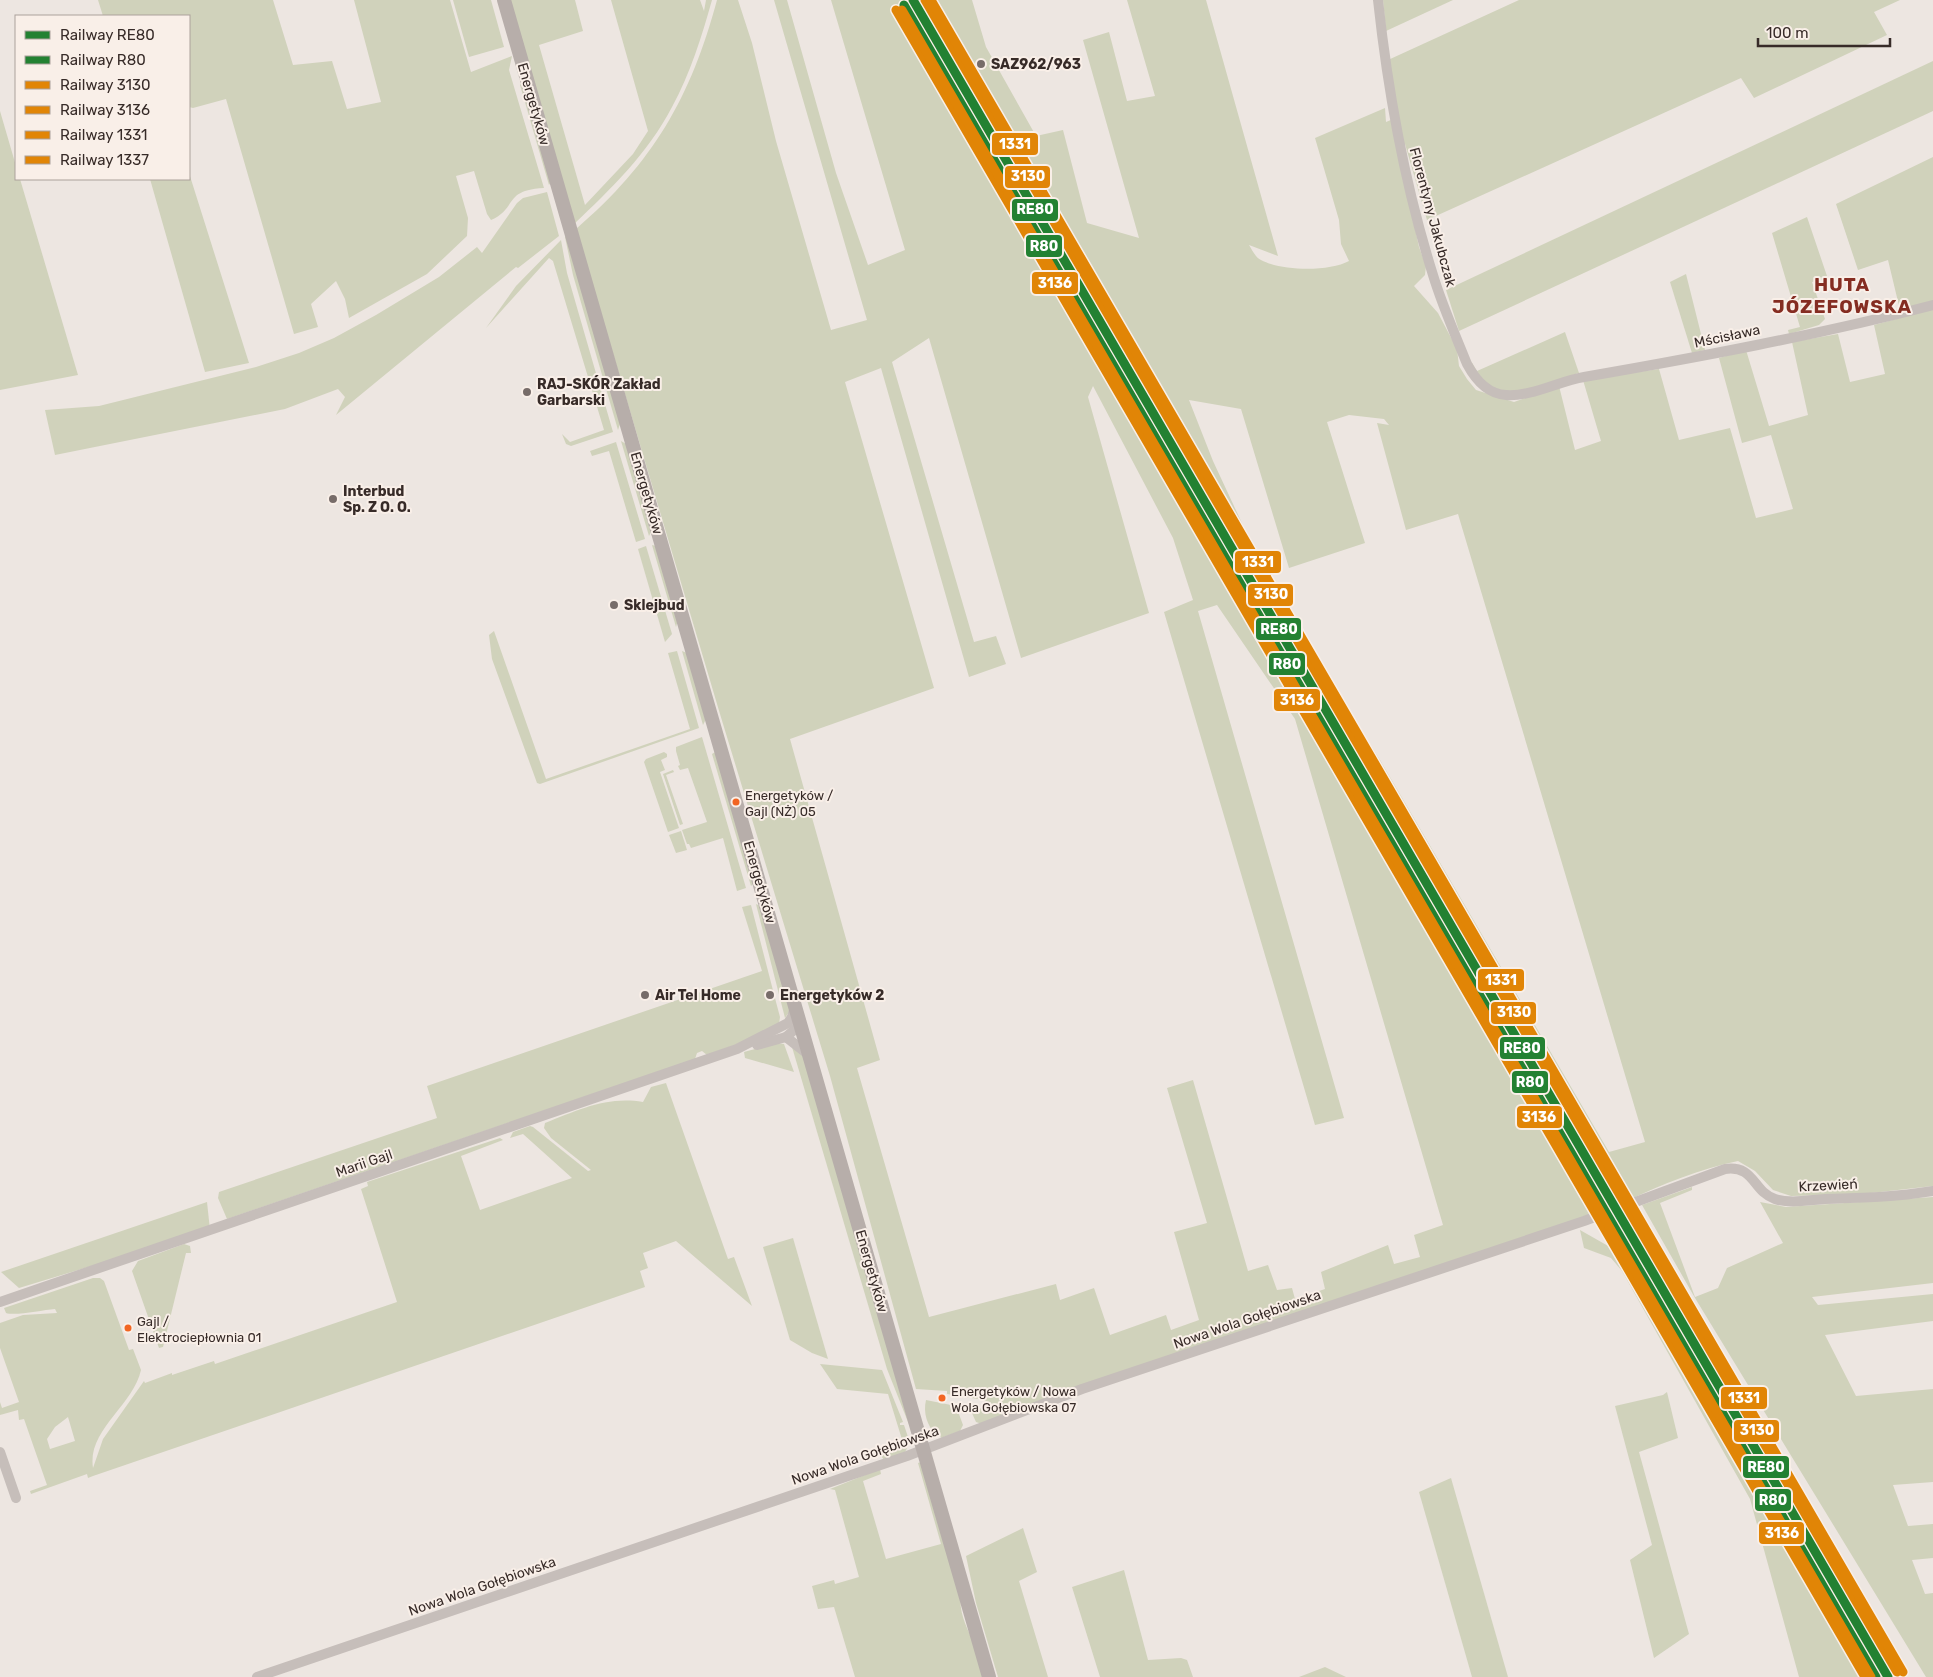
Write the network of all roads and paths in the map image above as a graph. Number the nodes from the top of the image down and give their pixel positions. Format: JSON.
{"nodes":[{"id":1,"x":504,"y":0,"type":"edge"},
{"id":2,"x":1378,"y":0,"type":"edge"},
{"id":3,"x":1933,"y":305,"type":"edge"},
{"id":4,"x":1527,"y":394,"type":"joint"},
{"id":5,"x":795,"y":1003,"type":"junction"},
{"id":6,"x":801,"y":1024,"type":"junction"},
{"id":7,"x":783,"y":1026,"type":"junction"},
{"id":8,"x":786,"y":1037,"type":"junction"},
{"id":9,"x":737,"y":1049,"type":"junction"},
{"id":10,"x":811,"y":1057,"type":"junction"},
{"id":11,"x":1736,"y":1168,"type":"joint"},
{"id":12,"x":1933,"y":1191,"type":"edge"},
{"id":13,"x":0,"y":1302,"type":"edge"},
{"id":14,"x":924,"y":1449,"type":"junction"},
{"id":15,"x":0,"y":1452,"type":"edge"},
{"id":16,"x":16,"y":1498,"type":"dead end"},
{"id":17,"x":257,"y":1677,"type":"edge"},
{"id":18,"x":990,"y":1677,"type":"edge"}],
"edges":[{"from":1,"to":5,"type":"main road","name":"Energetyków"},
{"from":2,"to":4,"type":"street","name":"Florentyny Jakubczak"},
{"from":3,"to":4,"type":"street","name":"Mścisława"},
{"from":5,"to":6,"type":"main road","name":"Energetyków"},
{"from":5,"to":7,"type":"street"},
{"from":6,"to":7,"type":"street","name":"Marii Gajl"},
{"from":6,"to":8,"type":"street","name":"Marii Gajl"},
{"from":6,"to":10,"type":"main road","name":"Energetyków"},
{"from":7,"to":9,"type":"street","name":"Marii Gajl"},
{"from":8,"to":9,"type":"street","name":"Marii Gajl"},
{"from":8,"to":10,"type":"street"},
{"from":9,"to":13,"type":"street","name":"Marii Gajl"},
{"from":10,"to":14,"type":"main road","name":"Energetyków"},
{"from":11,"to":12,"type":"street","name":"Krzewień"},
{"from":11,"to":14,"type":"street","name":"Nowa Wola Gołębiowska"},
{"from":14,"to":17,"type":"street","name":"Nowa Wola Gołębiowska"},
{"from":14,"to":18,"type":"main road","name":"Energetyków"},
{"from":15,"to":16,"type":"street"}]}
